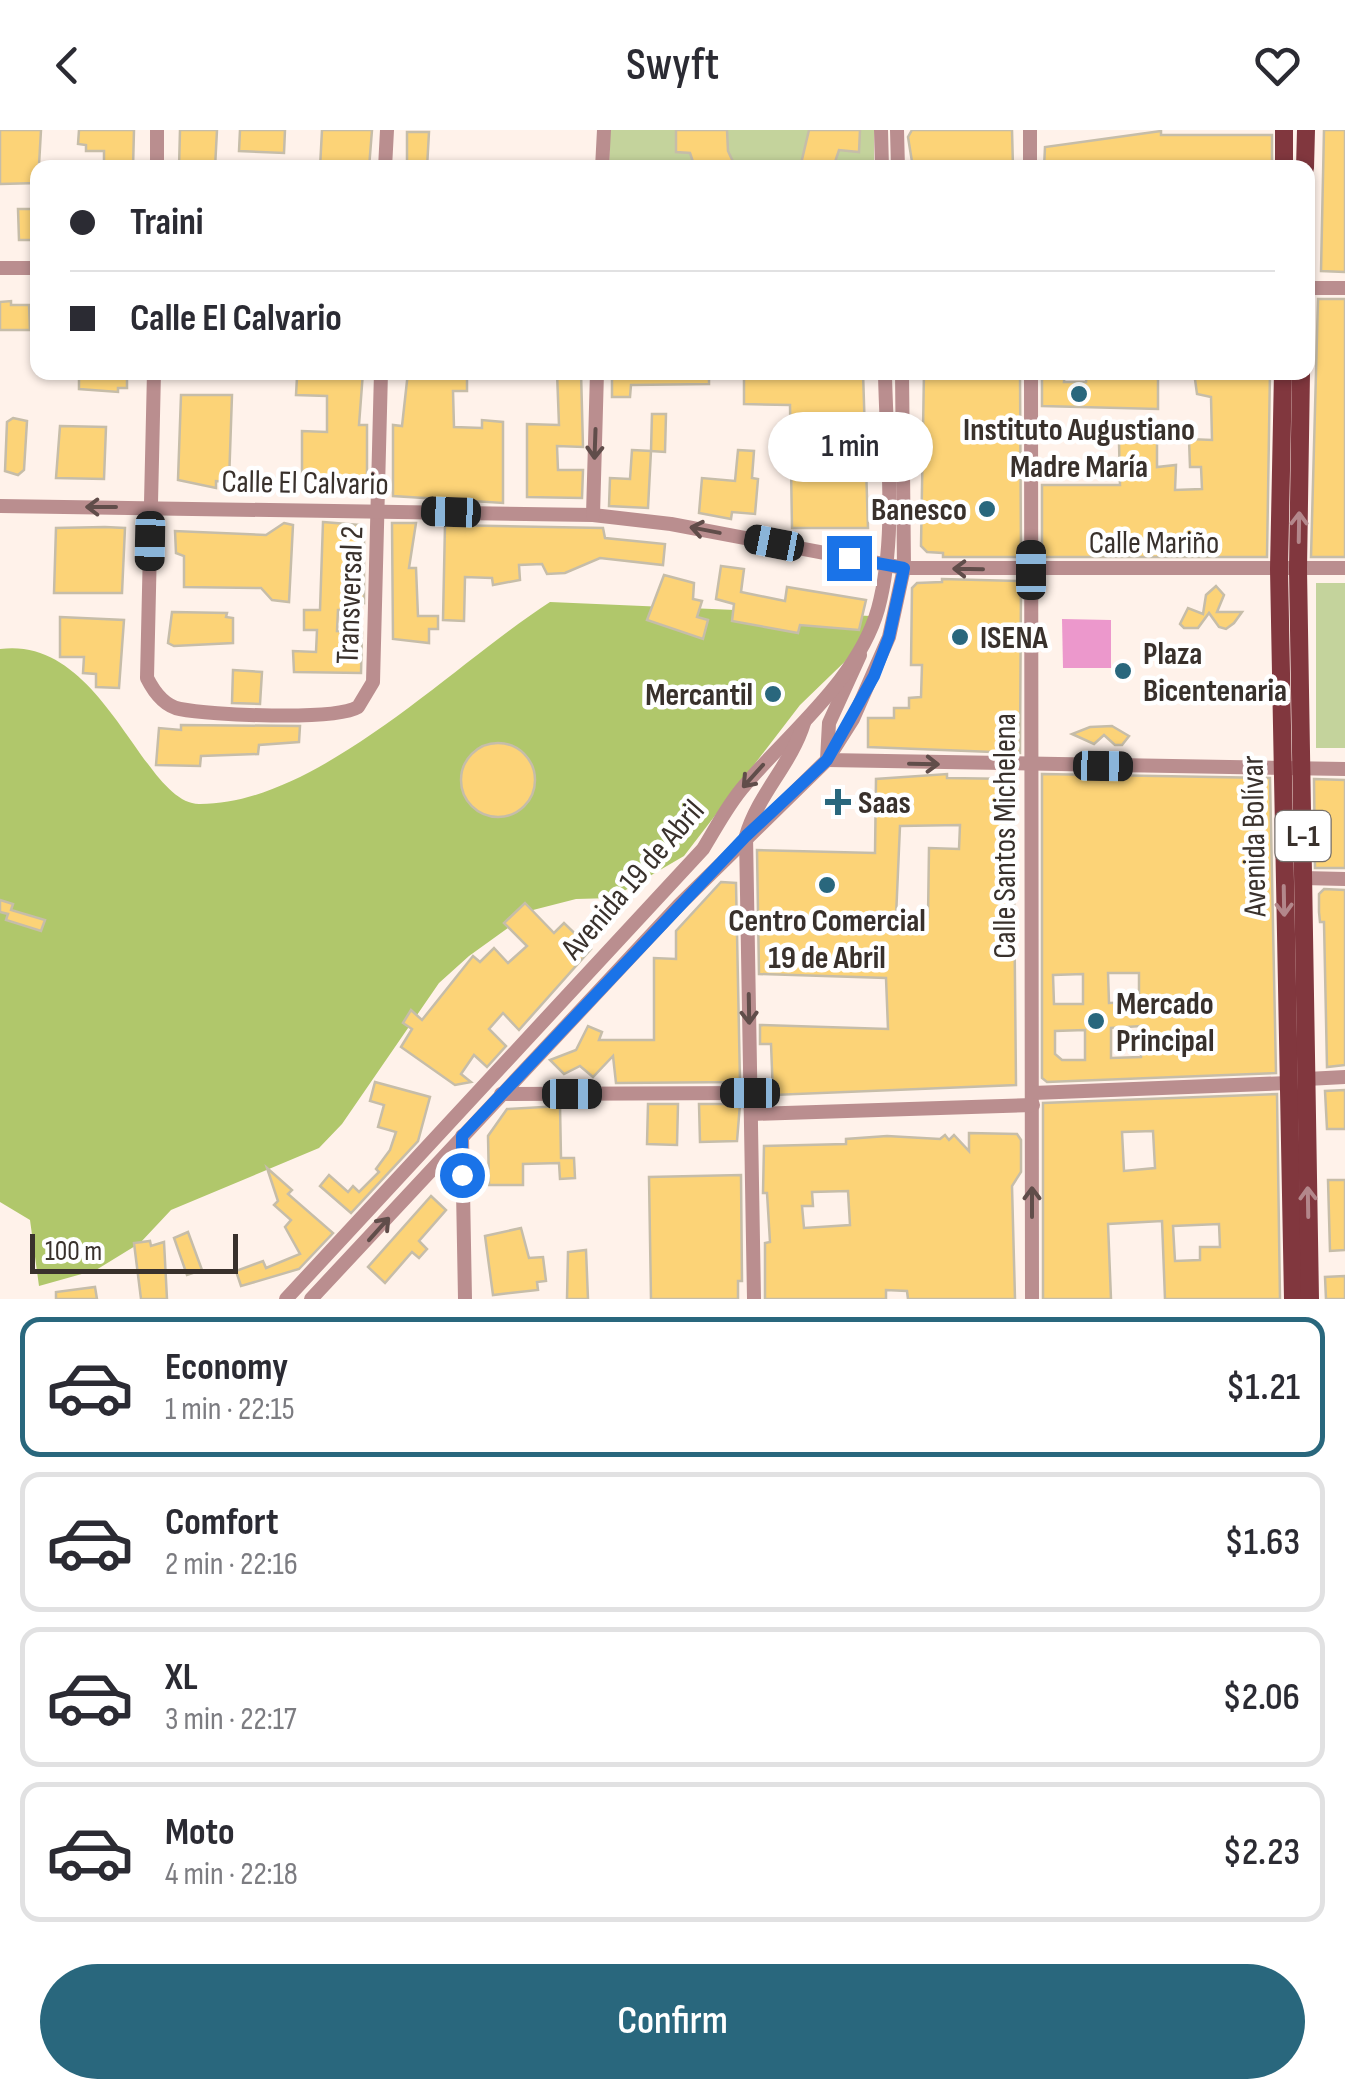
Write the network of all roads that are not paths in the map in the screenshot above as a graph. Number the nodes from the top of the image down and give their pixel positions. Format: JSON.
{"nodes":[{"id":1,"x":158,"y":130,"type":"edge"},
{"id":2,"x":387,"y":130,"type":"edge"},
{"id":3,"x":604,"y":130,"type":"edge"},
{"id":4,"x":882,"y":130,"type":"edge"},
{"id":5,"x":897,"y":130,"type":"edge"},
{"id":6,"x":1030,"y":130,"type":"edge"},
{"id":7,"x":1284,"y":130,"type":"edge"},
{"id":8,"x":1306,"y":130,"type":"edge"},
{"id":9,"x":157,"y":160,"type":"edge"},
{"id":10,"x":386,"y":160,"type":"edge"},
{"id":11,"x":602,"y":160,"type":"edge"},
{"id":12,"x":882,"y":160,"type":"edge"},
{"id":13,"x":898,"y":160,"type":"edge"},
{"id":14,"x":1030,"y":160,"type":"edge"},
{"id":15,"x":1284,"y":160,"type":"edge"},
{"id":16,"x":1305,"y":160,"type":"edge"},
{"id":17,"x":0,"y":268,"type":"edge"},
{"id":18,"x":30,"y":268,"type":"edge"},
{"id":19,"x":1315,"y":288,"type":"edge"},
{"id":20,"x":1345,"y":288,"type":"edge"},
{"id":21,"x":154,"y":380,"type":"edge"},
{"id":22,"x":381,"y":380,"type":"edge"},
{"id":23,"x":598,"y":380,"type":"edge"},
{"id":24,"x":885,"y":380,"type":"edge"},
{"id":25,"x":902,"y":380,"type":"edge"},
{"id":26,"x":1031,"y":380,"type":"edge"},
{"id":27,"x":1282,"y":380,"type":"edge"},
{"id":28,"x":1301,"y":380,"type":"edge"},
{"id":29,"x":0,"y":506,"type":"edge"},
{"id":30,"x":150,"y":507,"type":"junction"},
{"id":31,"x":380,"y":510,"type":"junction"},
{"id":32,"x":593,"y":516,"type":"junction"},
{"id":33,"x":887,"y":564,"type":"junction"},
{"id":34,"x":904,"y":568,"type":"junction"},
{"id":35,"x":1345,"y":568,"type":"edge"},
{"id":36,"x":1289,"y":569,"type":"junction"},
{"id":37,"x":1031,"y":570,"type":"junction"},
{"id":38,"x":864,"y":640,"type":"junction"},
{"id":39,"x":806,"y":718,"type":"junction"},
{"id":40,"x":827,"y":760,"type":"junction"},
{"id":41,"x":1032,"y":765,"type":"junction"},
{"id":42,"x":1282,"y":768,"type":"junction"},
{"id":43,"x":1302,"y":768,"type":"junction"},
{"id":44,"x":1345,"y":769,"type":"edge"},
{"id":45,"x":746,"y":836,"type":"junction"},
{"id":46,"x":1304,"y":878,"type":"junction"},
{"id":47,"x":1345,"y":879,"type":"edge"},
{"id":48,"x":1345,"y":1077,"type":"edge"},
{"id":49,"x":1298,"y":1081,"type":"junction"},
{"id":50,"x":750,"y":1093,"type":"junction"},
{"id":51,"x":501,"y":1094,"type":"junction"},
{"id":52,"x":1033,"y":1099,"type":"junction"},
{"id":53,"x":751,"y":1114,"type":"junction"},
{"id":54,"x":462,"y":1136,"type":"junction"},
{"id":55,"x":286,"y":1299,"type":"edge"},
{"id":56,"x":312,"y":1299,"type":"edge"},
{"id":57,"x":464,"y":1299,"type":"edge"},
{"id":58,"x":754,"y":1299,"type":"edge"},
{"id":59,"x":1032,"y":1299,"type":"edge"},
{"id":60,"x":1293,"y":1299,"type":"edge"},
{"id":61,"x":1310,"y":1299,"type":"edge"}],
"edges":[{"from":1,"to":9,"type":"street"},
{"from":2,"to":10,"type":"street"},
{"from":3,"to":11,"type":"street"},
{"from":4,"to":12,"type":"street"},
{"from":5,"to":13,"type":"street"},
{"from":6,"to":14,"type":"street"},
{"from":7,"to":15,"type":"main road"},
{"from":8,"to":16,"type":"main road"},
{"from":17,"to":18,"type":"street"},
{"from":19,"to":20,"type":"street"},
{"from":21,"to":30,"type":"street"},
{"from":22,"to":31,"type":"street","name":"Transversal 2"},
{"from":23,"to":32,"type":"street","one_way":true},
{"from":24,"to":33,"type":"street","name":"Avenida 19 de Abril"},
{"from":25,"to":34,"type":"street","name":"Avenida 19 de Abril"},
{"from":26,"to":37,"type":"street","name":"Calle Santos Michelena"},
{"from":27,"to":36,"type":"main road","name":"Avenida Bolívar","number":"L-1"},
{"from":36,"to":28,"type":"main road","name":"Avenida Bolívar","number":"L-1","one_way":true},
{"from":30,"to":29,"type":"street","name":"Calle El Calvario","one_way":true},
{"from":30,"to":31,"type":"street","name":"Calle El Calvario"},
{"from":30,"to":31,"type":"street","name":"Transversal 2"},
{"from":31,"to":32,"type":"street","name":"Calle El Calvario"},
{"from":33,"to":32,"type":"street","name":"Calle El Calvario","one_way":true},
{"from":33,"to":34,"type":"street","name":"Calle El Calvario"},
{"from":33,"to":38,"type":"street","name":"Avenida 19 de Abril"},
{"from":37,"to":34,"type":"street","name":"Calle Mariño","one_way":true},
{"from":34,"to":40,"type":"street","name":"Avenida 19 de Abril"},
{"from":35,"to":36,"type":"street","name":"Calle Mariño"},
{"from":36,"to":37,"type":"street","name":"Calle Mariño"},
{"from":36,"to":42,"type":"main road","name":"Avenida Bolívar","number":"L-1"},
{"from":36,"to":43,"type":"main road","name":"Avenida Bolívar","number":"L-1"},
{"from":37,"to":41,"type":"street","name":"Calle Santos Michelena"},
{"from":38,"to":39,"type":"street","name":"Avenida 19 de Abril"},
{"from":38,"to":40,"type":"street"},
{"from":39,"to":45,"type":"street"},
{"from":39,"to":55,"type":"street","name":"Avenida 19 de Abril","one_way":true},
{"from":40,"to":41,"type":"street","one_way":true},
{"from":40,"to":45,"type":"street","name":"Avenida 19 de Abril"},
{"from":41,"to":42,"type":"street"},
{"from":41,"to":52,"type":"street","name":"Calle Santos Michelena"},
{"from":42,"to":43,"type":"street"},
{"from":42,"to":49,"type":"main road","name":"Avenida Bolívar","number":"L-1","one_way":true},
{"from":43,"to":44,"type":"street"},
{"from":43,"to":46,"type":"main road","name":"Avenida Bolívar","number":"L-1"},
{"from":45,"to":50,"type":"street","one_way":true},
{"from":45,"to":51,"type":"street","name":"Avenida 19 de Abril"},
{"from":46,"to":47,"type":"street"},
{"from":46,"to":49,"type":"main road","name":"Avenida Bolívar","number":"L-1"},
{"from":48,"to":49,"type":"street"},
{"from":49,"to":52,"type":"street"},
{"from":49,"to":60,"type":"main road","name":"Avenida Bolívar","number":"L-1"},
{"from":61,"to":49,"type":"main road","name":"Avenida Bolívar","number":"L-1","one_way":true},
{"from":50,"to":51,"type":"street"},
{"from":50,"to":53,"type":"street"},
{"from":51,"to":54,"type":"street","name":"Avenida 19 de Abril"},
{"from":52,"to":53,"type":"street"},
{"from":59,"to":52,"type":"street","name":"Calle Santos Michelena","one_way":true},
{"from":53,"to":58,"type":"street"},
{"from":56,"to":54,"type":"street","name":"Avenida 19 de Abril","one_way":true},
{"from":54,"to":57,"type":"street"}]}
